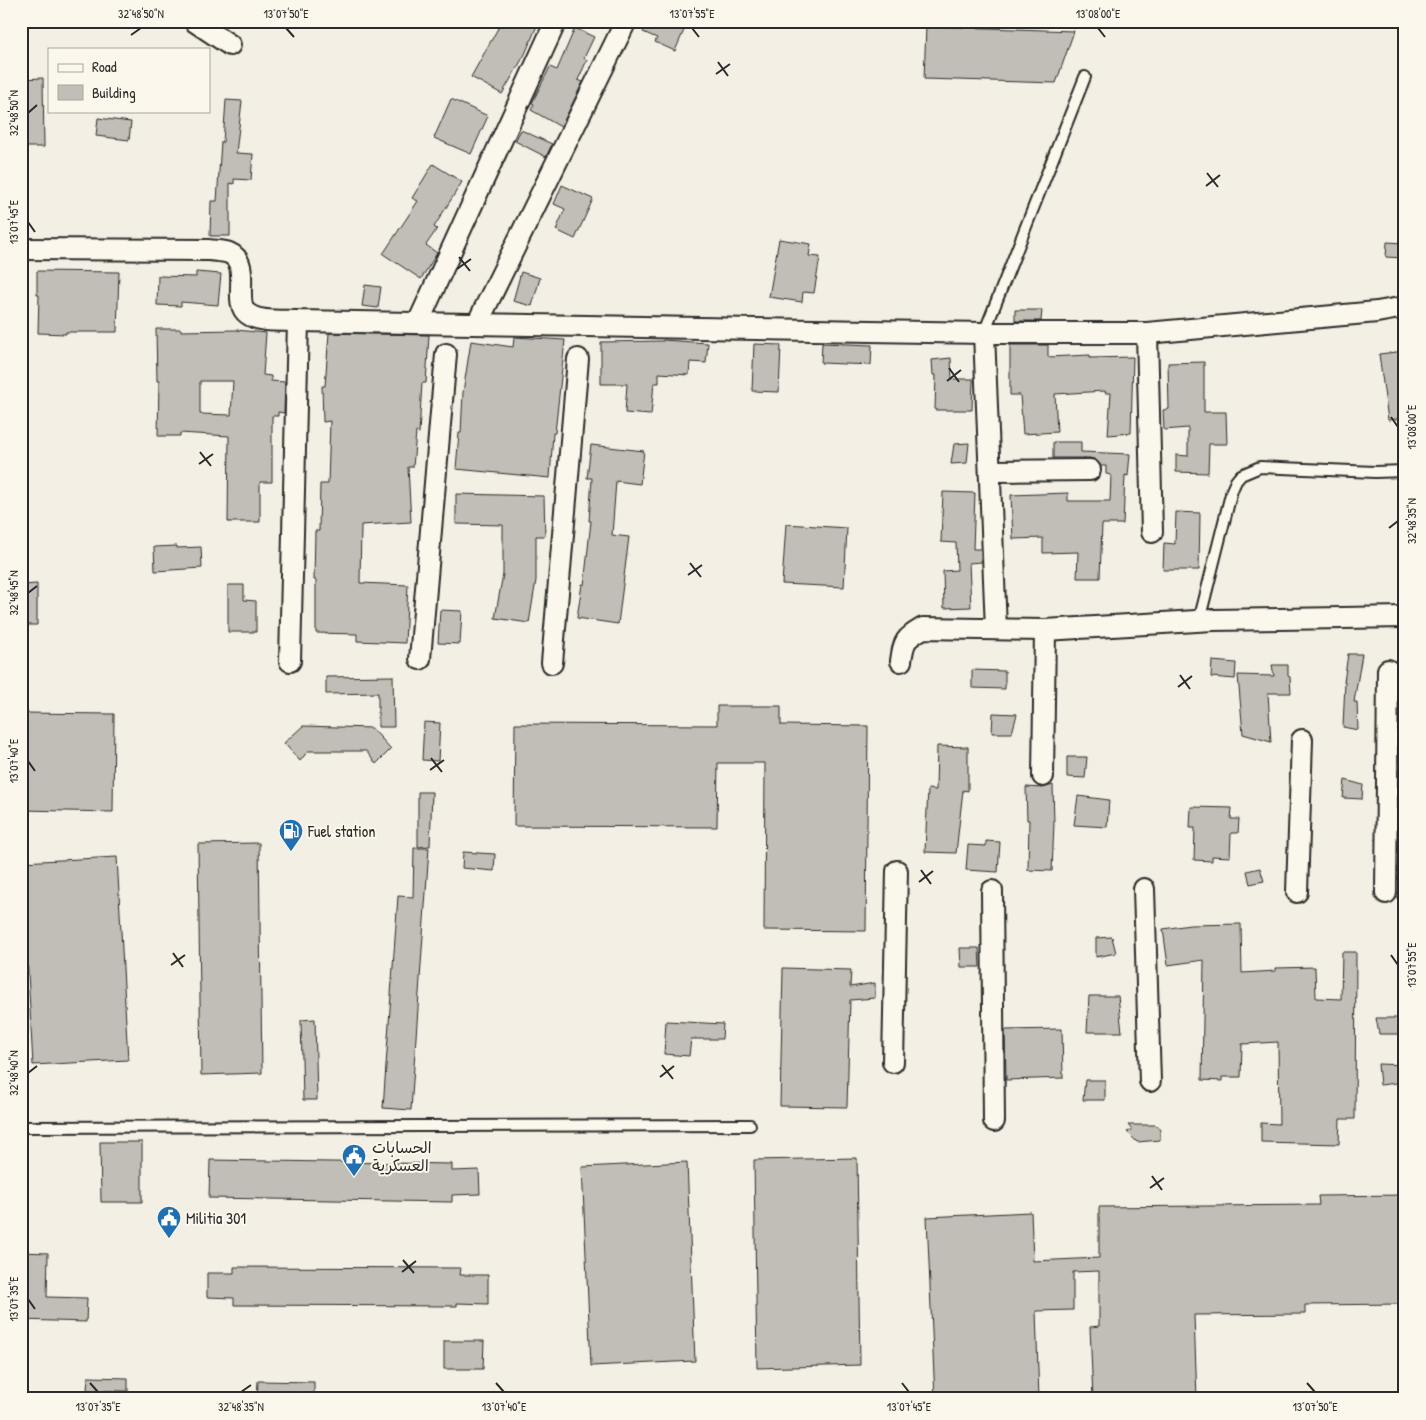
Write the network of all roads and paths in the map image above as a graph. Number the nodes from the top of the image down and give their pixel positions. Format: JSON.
{"nodes":[{"id":1,"x":194,"y":21,"type":"edge"},
{"id":2,"x":556,"y":21,"type":"edge"},
{"id":3,"x":626,"y":21,"type":"edge"},
{"id":4,"x":230,"y":45,"type":"dead end"},
{"id":5,"x":1085,"y":77,"type":"dead end"},
{"id":6,"x":21,"y":249,"type":"edge"},
{"id":7,"x":1405,"y":308,"type":"edge"},
{"id":8,"x":298,"y":321,"type":"junction"},
{"id":9,"x":418,"y":323,"type":"junction"},
{"id":10,"x":477,"y":324,"type":"junction"},
{"id":11,"x":1147,"y":333,"type":"junction"},
{"id":12,"x":984,"y":334,"type":"junction"},
{"id":13,"x":446,"y":354,"type":"dead end"},
{"id":14,"x":578,"y":359,"type":"dead end"},
{"id":15,"x":1090,"y":470,"type":"dead end"},
{"id":16,"x":990,"y":471,"type":"junction"},
{"id":17,"x":1405,"y":471,"type":"edge"},
{"id":18,"x":1152,"y":532,"type":"dead end"},
{"id":19,"x":1405,"y":617,"type":"edge"},
{"id":20,"x":1199,"y":621,"type":"junction"},
{"id":21,"x":996,"y":629,"type":"junction"},
{"id":22,"x":1045,"y":630,"type":"junction"},
{"id":23,"x":420,"y":660,"type":"dead end"},
{"id":24,"x":290,"y":661,"type":"dead end"},
{"id":25,"x":901,"y":661,"type":"dead end"},
{"id":26,"x":552,"y":663,"type":"dead end"},
{"id":27,"x":1388,"y":670,"type":"dead end"},
{"id":28,"x":1302,"y":740,"type":"dead end"},
{"id":29,"x":1043,"y":776,"type":"dead end"},
{"id":30,"x":897,"y":871,"type":"dead end"},
{"id":31,"x":1144,"y":889,"type":"dead end"},
{"id":32,"x":992,"y":891,"type":"dead end"},
{"id":33,"x":1297,"y":892,"type":"dead end"},
{"id":34,"x":1386,"y":893,"type":"dead end"},
{"id":35,"x":893,"y":1062,"type":"dead end"},
{"id":36,"x":1150,"y":1080,"type":"dead end"},
{"id":37,"x":994,"y":1121,"type":"dead end"},
{"id":38,"x":750,"y":1125,"type":"dead end"},
{"id":39,"x":21,"y":1127,"type":"edge"}],
"edges":[{"from":1,"to":4,"type":"street"},
{"from":2,"to":9,"type":"street"},
{"from":3,"to":10,"type":"street"},
{"from":5,"to":12,"type":"lane"},
{"from":6,"to":8,"type":"street"},
{"from":7,"to":11,"type":"street"},
{"from":8,"to":9,"type":"street"},
{"from":8,"to":24,"type":"street"},
{"from":9,"to":10,"type":"street"},
{"from":10,"to":12,"type":"street"},
{"from":11,"to":12,"type":"street"},
{"from":11,"to":18,"type":"street"},
{"from":12,"to":16,"type":"street"},
{"from":13,"to":23,"type":"street"},
{"from":14,"to":26,"type":"street"},
{"from":15,"to":16,"type":"street"},
{"from":16,"to":21,"type":"street"},
{"from":17,"to":20,"type":"lane"},
{"from":19,"to":20,"type":"street"},
{"from":20,"to":22,"type":"street"},
{"from":21,"to":22,"type":"street"},
{"from":21,"to":25,"type":"street"},
{"from":22,"to":29,"type":"street"},
{"from":27,"to":34,"type":"street"},
{"from":28,"to":33,"type":"street"},
{"from":30,"to":35,"type":"street"},
{"from":31,"to":36,"type":"street"},
{"from":32,"to":37,"type":"street"},
{"from":38,"to":39,"type":"lane"}]}
